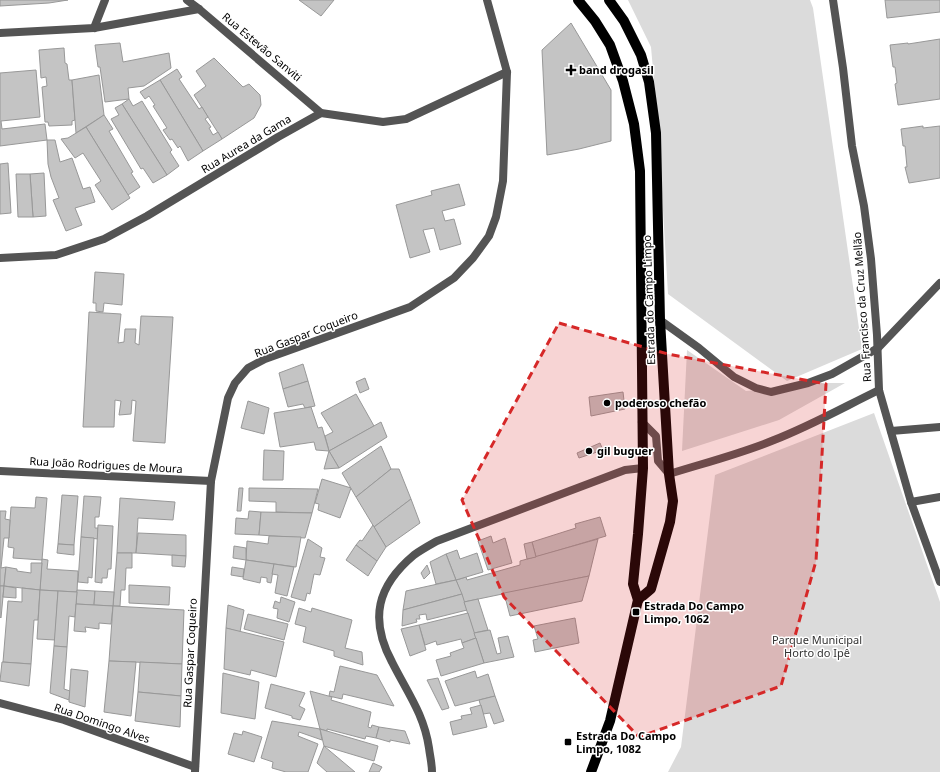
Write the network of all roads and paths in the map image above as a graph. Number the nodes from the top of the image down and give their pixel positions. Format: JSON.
{"nodes":[{"id":1,"x":105,"y":0,"type":"edge"},
{"id":2,"x":187,"y":0,"type":"edge"},
{"id":3,"x":487,"y":0,"type":"edge"},
{"id":4,"x":578,"y":0,"type":"edge"},
{"id":5,"x":609,"y":0,"type":"edge"},
{"id":6,"x":833,"y":0,"type":"edge"},
{"id":7,"x":200,"y":9,"type":"junction"},
{"id":8,"x":94,"y":28,"type":"junction"},
{"id":9,"x":0,"y":33,"type":"edge"},
{"id":10,"x":507,"y":72,"type":"junction"},
{"id":11,"x":321,"y":113,"type":"junction"},
{"id":12,"x":0,"y":258,"type":"edge"},
{"id":13,"x":940,"y":283,"type":"edge"},
{"id":14,"x":660,"y":320,"type":"junction"},
{"id":15,"x":878,"y":348,"type":"junction"},
{"id":16,"x":879,"y":390,"type":"junction"},
{"id":17,"x":642,"y":422,"type":"junction"},
{"id":18,"x":940,"y":426,"type":"edge"},
{"id":19,"x":891,"y":431,"type":"junction"},
{"id":20,"x":643,"y":468,"type":"junction"},
{"id":21,"x":0,"y":471,"type":"edge"},
{"id":22,"x":669,"y":474,"type":"junction"},
{"id":23,"x":210,"y":481,"type":"junction"},
{"id":24,"x":940,"y":497,"type":"edge"},
{"id":25,"x":911,"y":502,"type":"junction"},
{"id":26,"x":940,"y":582,"type":"edge"},
{"id":27,"x":638,"y":600,"type":"junction"},
{"id":28,"x":0,"y":703,"type":"edge"},
{"id":29,"x":195,"y":770,"type":"edge"},
{"id":30,"x":432,"y":772,"type":"edge"},
{"id":31,"x":591,"y":772,"type":"edge"}],
"edges":[{"from":1,"to":8,"type":"street"},
{"from":2,"to":7,"type":"street","name":"Rua Estevão Sanviti"},
{"from":3,"to":10,"type":"street","name":"Rua Gaspar Coqueiro"},
{"from":4,"to":17,"type":"main road","name":"Estrada do Campo Limpo"},
{"from":5,"to":14,"type":"main road","name":"Estrada do Campo Limpo"},
{"from":6,"to":15,"type":"street","name":"Rua Francisco da Cruz Mellão"},
{"from":7,"to":8,"type":"street"},
{"from":7,"to":11,"type":"street","name":"Rua Estevão Sanviti"},
{"from":8,"to":9,"type":"street"},
{"from":10,"to":11,"type":"street"},
{"from":10,"to":23,"type":"street","name":"Rua Gaspar Coqueiro"},
{"from":11,"to":12,"type":"street","name":"Rua Aurea da Gama"},
{"from":13,"to":15,"type":"street"},
{"from":14,"to":15,"type":"street"},
{"from":14,"to":22,"type":"main road","name":"Estrada do Campo Limpo"},
{"from":15,"to":16,"type":"street","name":"Rua Francisco da Cruz Mellão"},
{"from":16,"to":19,"type":"street","name":"Rua Francisco da Cruz Mellão"},
{"from":16,"to":22,"type":"street"},
{"from":17,"to":20,"type":"main road","name":"Estrada do Campo Limpo"},
{"from":17,"to":22,"type":"street"},
{"from":18,"to":19,"type":"street"},
{"from":19,"to":25,"type":"street","name":"Rua Francisco da Cruz Mellão"},
{"from":20,"to":27,"type":"main road","name":"Estrada do Campo Limpo"},
{"from":20,"to":30,"type":"street"},
{"from":21,"to":23,"type":"street","name":"Rua João Rodrigues de Moura"},
{"from":22,"to":27,"type":"main road","name":"Estrada do Campo Limpo"},
{"from":23,"to":29,"type":"street","name":"Rua Gaspar Coqueiro"},
{"from":24,"to":25,"type":"street"},
{"from":25,"to":26,"type":"street","name":"Rua Francisco da Cruz Mellão"},
{"from":27,"to":31,"type":"main road","name":"Estrada do Campo Limpo"},
{"from":28,"to":29,"type":"street","name":"Rua Domingo Alves"}]}
